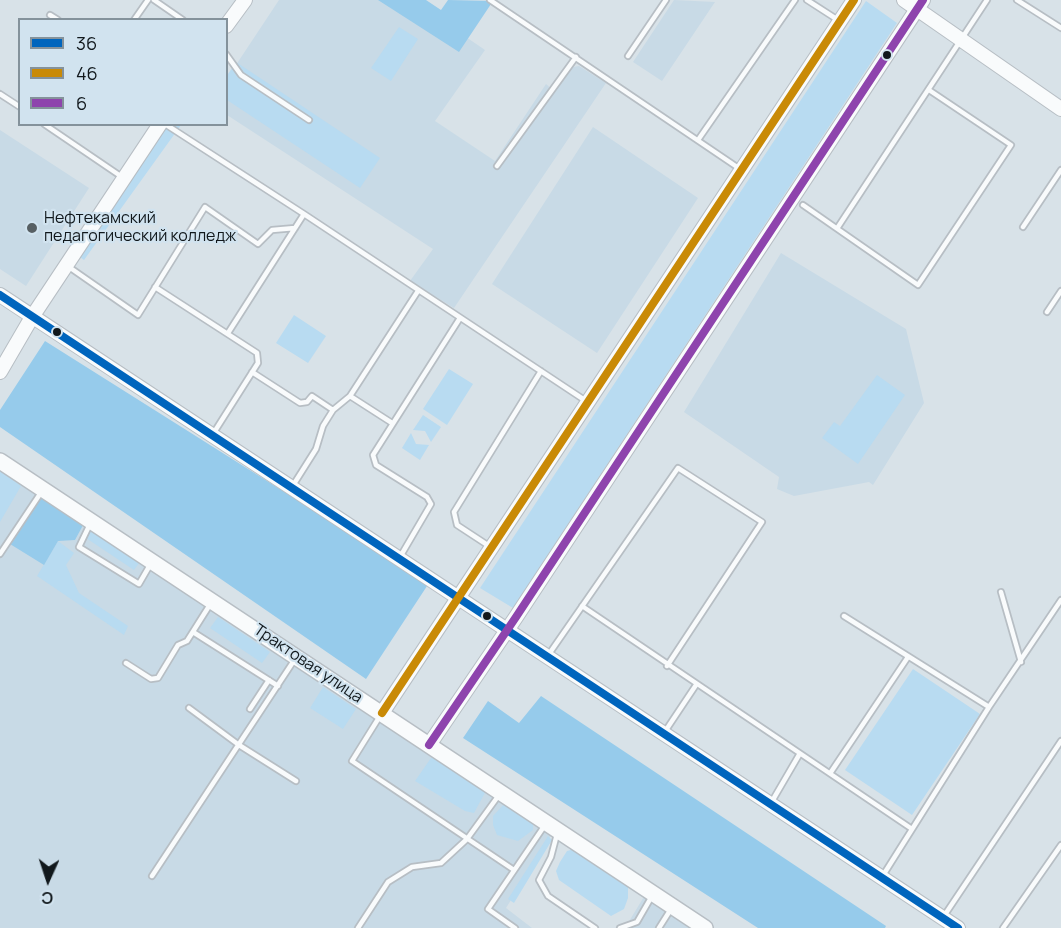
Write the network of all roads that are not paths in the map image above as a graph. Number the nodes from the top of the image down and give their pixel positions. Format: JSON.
{"nodes":[{"id":1,"x":148,"y":0,"type":"edge"},
{"id":2,"x":154,"y":0,"type":"edge"},
{"id":3,"x":245,"y":0,"type":"edge"},
{"id":4,"x":490,"y":0,"type":"edge"},
{"id":5,"x":666,"y":0,"type":"edge"},
{"id":6,"x":795,"y":0,"type":"edge"},
{"id":7,"x":807,"y":0,"type":"edge"},
{"id":8,"x":854,"y":0,"type":"edge"},
{"id":9,"x":904,"y":0,"type":"edge"},
{"id":10,"x":987,"y":0,"type":"edge"},
{"id":11,"x":1017,"y":0,"type":"edge"},
{"id":12,"x":920,"y":5,"type":"edge"},
{"id":13,"x":50,"y":15,"type":"dead end"},
{"id":14,"x":55,"y":18,"type":"edge"},
{"id":15,"x":135,"y":18,"type":"edge"},
{"id":16,"x":180,"y":18,"type":"edge"},
{"id":17,"x":840,"y":22,"type":"junction"},
{"id":18,"x":228,"y":23,"type":"edge"},
{"id":19,"x":1061,"y":28,"type":"edge"},
{"id":20,"x":961,"y":39,"type":"junction"},
{"id":21,"x":628,"y":56,"type":"dead end"},
{"id":22,"x":228,"y":57,"type":"edge"},
{"id":23,"x":576,"y":57,"type":"junction"},
{"id":24,"x":929,"y":90,"type":"junction"},
{"id":25,"x":0,"y":94,"type":"edge"},
{"id":26,"x":18,"y":107,"type":"edge"},
{"id":27,"x":1061,"y":109,"type":"edge"},
{"id":28,"x":309,"y":120,"type":"dead end"},
{"id":29,"x":48,"y":126,"type":"edge"},
{"id":30,"x":159,"y":126,"type":"edge"},
{"id":31,"x":168,"y":126,"type":"edge"},
{"id":32,"x":698,"y":140,"type":"junction"},
{"id":33,"x":497,"y":166,"type":"dead end"},
{"id":34,"x":740,"y":169,"type":"junction"},
{"id":35,"x":1061,"y":170,"type":"edge"},
{"id":36,"x":124,"y":179,"type":"junction"},
{"id":37,"x":803,"y":205,"type":"dead end"},
{"id":38,"x":304,"y":214,"type":"junction"},
{"id":39,"x":837,"y":227,"type":"junction"},
{"id":40,"x":295,"y":228,"type":"junction"},
{"id":41,"x":1023,"y":228,"type":"dead end"},
{"id":42,"x":66,"y":266,"type":"junction"},
{"id":43,"x":155,"y":287,"type":"junction"},
{"id":44,"x":418,"y":291,"type":"junction"},
{"id":45,"x":1061,"y":291,"type":"edge"},
{"id":46,"x":0,"y":295,"type":"edge"},
{"id":47,"x":1047,"y":312,"type":"dead end"},
{"id":48,"x":32,"y":316,"type":"junction"},
{"id":49,"x":460,"y":318,"type":"junction"},
{"id":50,"x":228,"y":333,"type":"junction"},
{"id":51,"x":542,"y":371,"type":"junction"},
{"id":52,"x":0,"y":372,"type":"edge"},
{"id":53,"x":252,"y":372,"type":"junction"},
{"id":54,"x":350,"y":396,"type":"junction"},
{"id":55,"x":588,"y":403,"type":"junction"},
{"id":56,"x":333,"y":410,"type":"junction"},
{"id":57,"x":392,"y":423,"type":"junction"},
{"id":58,"x":213,"y":434,"type":"junction"},
{"id":59,"x":0,"y":461,"type":"edge"},
{"id":60,"x":292,"y":486,"type":"junction"},
{"id":61,"x":44,"y":488,"type":"junction"},
{"id":62,"x":92,"y":522,"type":"junction"},
{"id":63,"x":491,"y":548,"type":"junction"},
{"id":64,"x":0,"y":554,"type":"edge"},
{"id":65,"x":400,"y":557,"type":"junction"},
{"id":66,"x":153,"y":561,"type":"junction"},
{"id":67,"x":1001,"y":592,"type":"dead end"},
{"id":68,"x":459,"y":599,"type":"junction"},
{"id":69,"x":1061,"y":600,"type":"edge"},
{"id":70,"x":212,"y":601,"type":"junction"},
{"id":71,"x":582,"y":606,"type":"junction"},
{"id":72,"x":844,"y":616,"type":"dead end"},
{"id":73,"x":508,"y":630,"type":"junction"},
{"id":74,"x":193,"y":632,"type":"junction"},
{"id":75,"x":548,"y":655,"type":"junction"},
{"id":76,"x":297,"y":657,"type":"junction"},
{"id":77,"x":908,"y":657,"type":"junction"},
{"id":78,"x":1021,"y":662,"type":"junction"},
{"id":79,"x":126,"y":663,"type":"dead end"},
{"id":80,"x":667,"y":666,"type":"junction"},
{"id":81,"x":269,"y":680,"type":"junction"},
{"id":82,"x":696,"y":685,"type":"junction"},
{"id":83,"x":278,"y":686,"type":"junction"},
{"id":84,"x":989,"y":707,"type":"junction"},
{"id":85,"x":189,"y":708,"type":"dead end"},
{"id":86,"x":250,"y":709,"type":"dead end"},
{"id":87,"x":382,"y":713,"type":"junction"},
{"id":88,"x":664,"y":733,"type":"junction"},
{"id":89,"x":1061,"y":741,"type":"edge"},
{"id":90,"x":239,"y":745,"type":"junction"},
{"id":91,"x":429,"y":745,"type":"junction"},
{"id":92,"x":799,"y":755,"type":"junction"},
{"id":93,"x":831,"y":772,"type":"junction"},
{"id":94,"x":296,"y":781,"type":"dead end"},
{"id":95,"x":500,"y":792,"type":"junction"},
{"id":96,"x":771,"y":803,"type":"junction"},
{"id":97,"x":552,"y":827,"type":"junction"},
{"id":98,"x":912,"y":829,"type":"junction"},
{"id":99,"x":467,"y":838,"type":"junction"},
{"id":100,"x":1061,"y":844,"type":"edge"},
{"id":101,"x":514,"y":870,"type":"junction"},
{"id":102,"x":152,"y":876,"type":"dead end"},
{"id":103,"x":882,"y":877,"type":"junction"},
{"id":104,"x":653,"y":895,"type":"junction"},
{"id":105,"x":673,"y":907,"type":"junction"},
{"id":106,"x":943,"y":918,"type":"junction"},
{"id":107,"x":358,"y":928,"type":"edge"},
{"id":108,"x":515,"y":928,"type":"edge"},
{"id":109,"x":595,"y":928,"type":"edge"},
{"id":110,"x":620,"y":928,"type":"edge"},
{"id":111,"x":659,"y":928,"type":"edge"},
{"id":112,"x":705,"y":928,"type":"edge"},
{"id":113,"x":958,"y":928,"type":"edge"},
{"id":114,"x":1003,"y":928,"type":"edge"}],
"edges":[{"from":1,"to":15,"type":"lane"},
{"from":2,"to":16,"type":"lane"},
{"from":3,"to":18,"type":"main road"},
{"from":4,"to":23,"type":"lane"},
{"from":5,"to":21,"type":"lane"},
{"from":6,"to":32,"type":"lane"},
{"from":7,"to":17,"type":"lane"},
{"from":8,"to":17,"type":"main road"},
{"from":9,"to":12,"type":"main road"},
{"from":10,"to":20,"type":"lane"},
{"from":11,"to":19,"type":"lane"},
{"from":12,"to":20,"type":"main road"},
{"from":12,"to":73,"type":"main road"},
{"from":13,"to":14,"type":"lane"},
{"from":17,"to":34,"type":"main road"},
{"from":20,"to":24,"type":"lane"},
{"from":20,"to":27,"type":"main road"},
{"from":22,"to":28,"type":"lane"},
{"from":23,"to":32,"type":"lane"},
{"from":23,"to":33,"type":"lane"},
{"from":24,"to":39,"type":"lane"},
{"from":24,"to":39,"type":"lane"},
{"from":25,"to":26,"type":"lane"},
{"from":29,"to":36,"type":"lane"},
{"from":30,"to":36,"type":"main road"},
{"from":31,"to":38,"type":"lane"},
{"from":32,"to":34,"type":"lane"},
{"from":34,"to":55,"type":"main road"},
{"from":35,"to":41,"type":"lane"},
{"from":36,"to":42,"type":"main road"},
{"from":37,"to":39,"type":"lane"},
{"from":38,"to":40,"type":"lane"},
{"from":38,"to":44,"type":"lane"},
{"from":40,"to":43,"type":"lane"},
{"from":40,"to":50,"type":"lane"},
{"from":42,"to":43,"type":"lane"},
{"from":42,"to":48,"type":"main road"},
{"from":43,"to":50,"type":"lane"},
{"from":44,"to":49,"type":"lane"},
{"from":44,"to":54,"type":"lane"},
{"from":45,"to":47,"type":"lane"},
{"from":46,"to":48,"type":"main road"},
{"from":48,"to":52,"type":"main road"},
{"from":48,"to":58,"type":"main road"},
{"from":49,"to":51,"type":"lane"},
{"from":49,"to":57,"type":"lane"},
{"from":50,"to":53,"type":"lane"},
{"from":51,"to":55,"type":"lane"},
{"from":51,"to":63,"type":"lane"},
{"from":53,"to":56,"type":"lane"},
{"from":53,"to":58,"type":"lane"},
{"from":54,"to":56,"type":"lane"},
{"from":54,"to":57,"type":"lane"},
{"from":55,"to":63,"type":"main road"},
{"from":56,"to":60,"type":"lane"},
{"from":57,"to":65,"type":"lane"},
{"from":58,"to":60,"type":"main road"},
{"from":59,"to":61,"type":"main road","name":"Трактовая улица"},
{"from":60,"to":65,"type":"main road"},
{"from":61,"to":62,"type":"main road","name":"Трактовая улица"},
{"from":61,"to":64,"type":"lane"},
{"from":62,"to":66,"type":"main road","name":"Трактовая улица"},
{"from":62,"to":66,"type":"lane"},
{"from":63,"to":68,"type":"main road"},
{"from":65,"to":68,"type":"main road"},
{"from":66,"to":70,"type":"main road","name":"Трактовая улица"},
{"from":67,"to":78,"type":"lane"},
{"from":68,"to":73,"type":"main road"},
{"from":68,"to":87,"type":"main road"},
{"from":69,"to":78,"type":"lane"},
{"from":70,"to":74,"type":"lane"},
{"from":70,"to":76,"type":"main road","name":"Трактовая улица"},
{"from":71,"to":75,"type":"lane"},
{"from":71,"to":80,"type":"lane"},
{"from":71,"to":80,"type":"lane"},
{"from":72,"to":77,"type":"lane"},
{"from":73,"to":75,"type":"main road"},
{"from":73,"to":91,"type":"main road"},
{"from":74,"to":79,"type":"lane"},
{"from":74,"to":81,"type":"lane"},
{"from":75,"to":88,"type":"main road"},
{"from":76,"to":83,"type":"lane"},
{"from":76,"to":87,"type":"main road","name":"Трактовая улица"},
{"from":77,"to":84,"type":"lane"},
{"from":77,"to":93,"type":"lane"},
{"from":78,"to":84,"type":"lane"},
{"from":80,"to":82,"type":"lane"},
{"from":81,"to":83,"type":"lane"},
{"from":81,"to":86,"type":"lane"},
{"from":82,"to":88,"type":"lane"},
{"from":82,"to":92,"type":"lane"},
{"from":83,"to":90,"type":"lane"},
{"from":84,"to":98,"type":"lane"},
{"from":85,"to":90,"type":"lane"},
{"from":87,"to":91,"type":"main road","name":"Трактовая улица"},
{"from":87,"to":99,"type":"lane"},
{"from":88,"to":96,"type":"main road"},
{"from":89,"to":106,"type":"lane"},
{"from":90,"to":94,"type":"lane"},
{"from":90,"to":102,"type":"lane"},
{"from":91,"to":95,"type":"main road","name":"Трактовая улица"},
{"from":92,"to":93,"type":"lane"},
{"from":92,"to":96,"type":"lane"},
{"from":93,"to":98,"type":"lane"},
{"from":95,"to":97,"type":"main road","name":"Трактовая улица"},
{"from":95,"to":99,"type":"lane"},
{"from":96,"to":103,"type":"main road"},
{"from":97,"to":101,"type":"lane"},
{"from":97,"to":104,"type":"main road","name":"Трактовая улица"},
{"from":97,"to":109,"type":"lane"},
{"from":98,"to":103,"type":"lane"},
{"from":99,"to":101,"type":"lane"},
{"from":99,"to":107,"type":"lane"},
{"from":100,"to":114,"type":"lane"},
{"from":101,"to":108,"type":"lane"},
{"from":103,"to":106,"type":"main road"},
{"from":104,"to":105,"type":"main road","name":"Трактовая улица"},
{"from":104,"to":110,"type":"lane"},
{"from":105,"to":111,"type":"lane"},
{"from":105,"to":112,"type":"main road","name":"Трактовая улица"},
{"from":106,"to":113,"type":"main road"}]}
